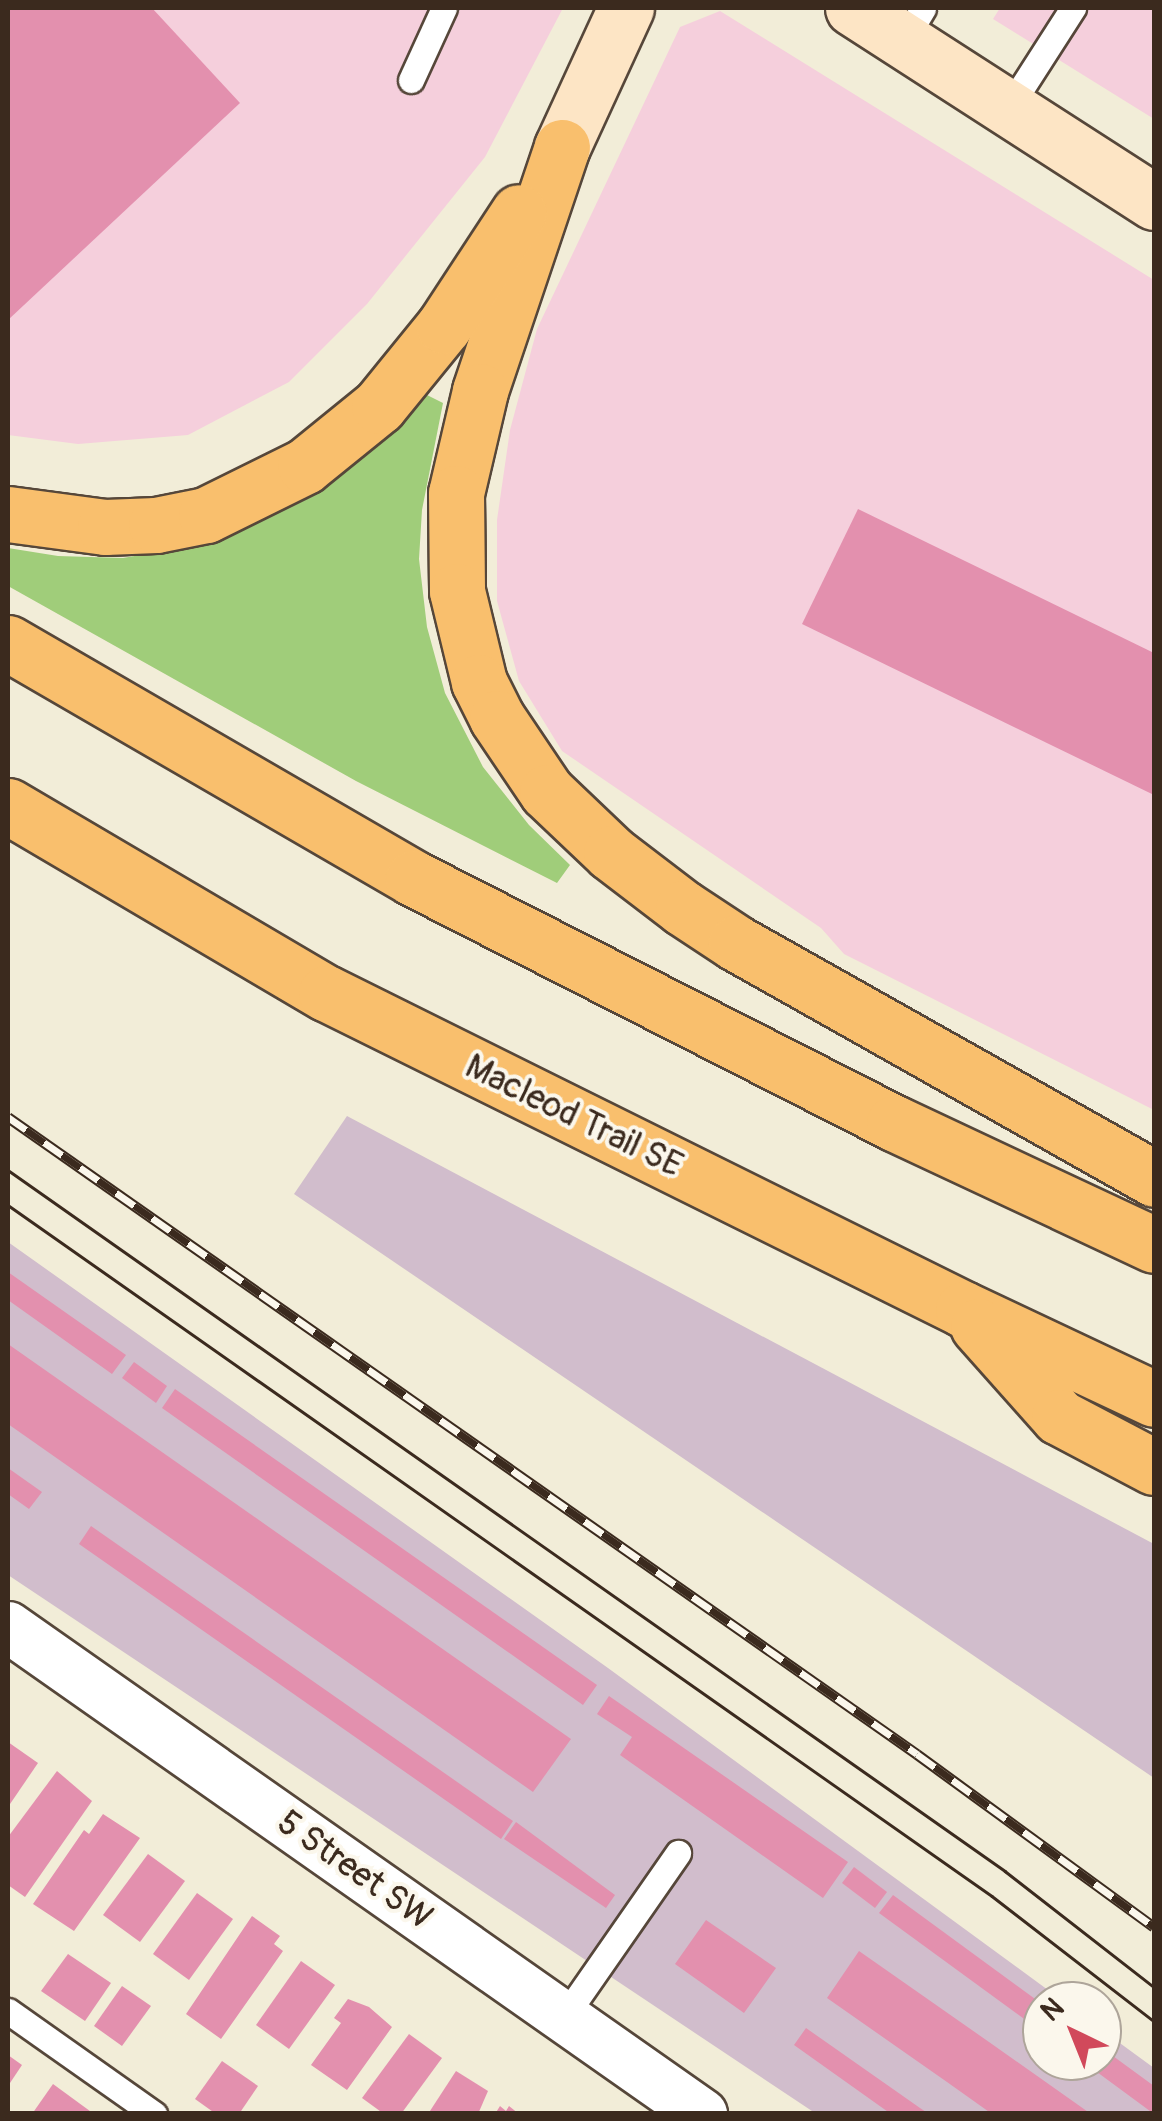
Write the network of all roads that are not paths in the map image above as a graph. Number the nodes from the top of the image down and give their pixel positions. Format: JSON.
{"nodes":[{"id":1,"x":444,"y":8,"type":"edge"},
{"id":2,"x":626,"y":8,"type":"edge"},
{"id":3,"x":853,"y":8,"type":"edge"},
{"id":4,"x":1073,"y":8,"type":"edge"},
{"id":5,"x":914,"y":24,"type":"edge"},
{"id":6,"x":411,"y":80,"type":"dead end"},
{"id":7,"x":1010,"y":106,"type":"junction"},
{"id":8,"x":562,"y":147,"type":"junction"},
{"id":9,"x":1149,"y":185,"type":"edge"},
{"id":10,"x":8,"y":514,"type":"edge"},
{"id":11,"x":8,"y":642,"type":"edge"},
{"id":12,"x":8,"y":806,"type":"edge"},
{"id":13,"x":1154,"y":1179,"type":"edge"},
{"id":14,"x":1154,"y":1246,"type":"edge"},
{"id":15,"x":962,"y":1309,"type":"junction"},
{"id":16,"x":1154,"y":1399,"type":"edge"},
{"id":17,"x":1154,"y":1467,"type":"edge"},
{"id":18,"x":8,"y":1626,"type":"edge"},
{"id":19,"x":678,"y":1852,"type":"dead end"},
{"id":20,"x":8,"y":2010,"type":"edge"},
{"id":21,"x":564,"y":2016,"type":"junction"},
{"id":22,"x":154,"y":2114,"type":"edge"},
{"id":23,"x":702,"y":2114,"type":"edge"}],
"edges":[{"from":1,"to":6,"type":"lane"},
{"from":2,"to":8,"type":"street"},
{"from":3,"to":5,"type":"street"},
{"from":4,"to":7,"type":"lane"},
{"from":5,"to":7,"type":"street"},
{"from":7,"to":9,"type":"street"},
{"from":8,"to":10,"type":"highway"},
{"from":8,"to":13,"type":"highway"},
{"from":11,"to":14,"type":"highway"},
{"from":12,"to":15,"type":"highway","name":"Macleod Trail SE"},
{"from":15,"to":16,"type":"highway","name":"Macleod Trail SE"},
{"from":15,"to":17,"type":"highway"},
{"from":18,"to":21,"type":"street","name":"5 Street SW"},
{"from":19,"to":21,"type":"lane"},
{"from":20,"to":22,"type":"lane"},
{"from":21,"to":23,"type":"street","name":"5 Street SW"}]}
